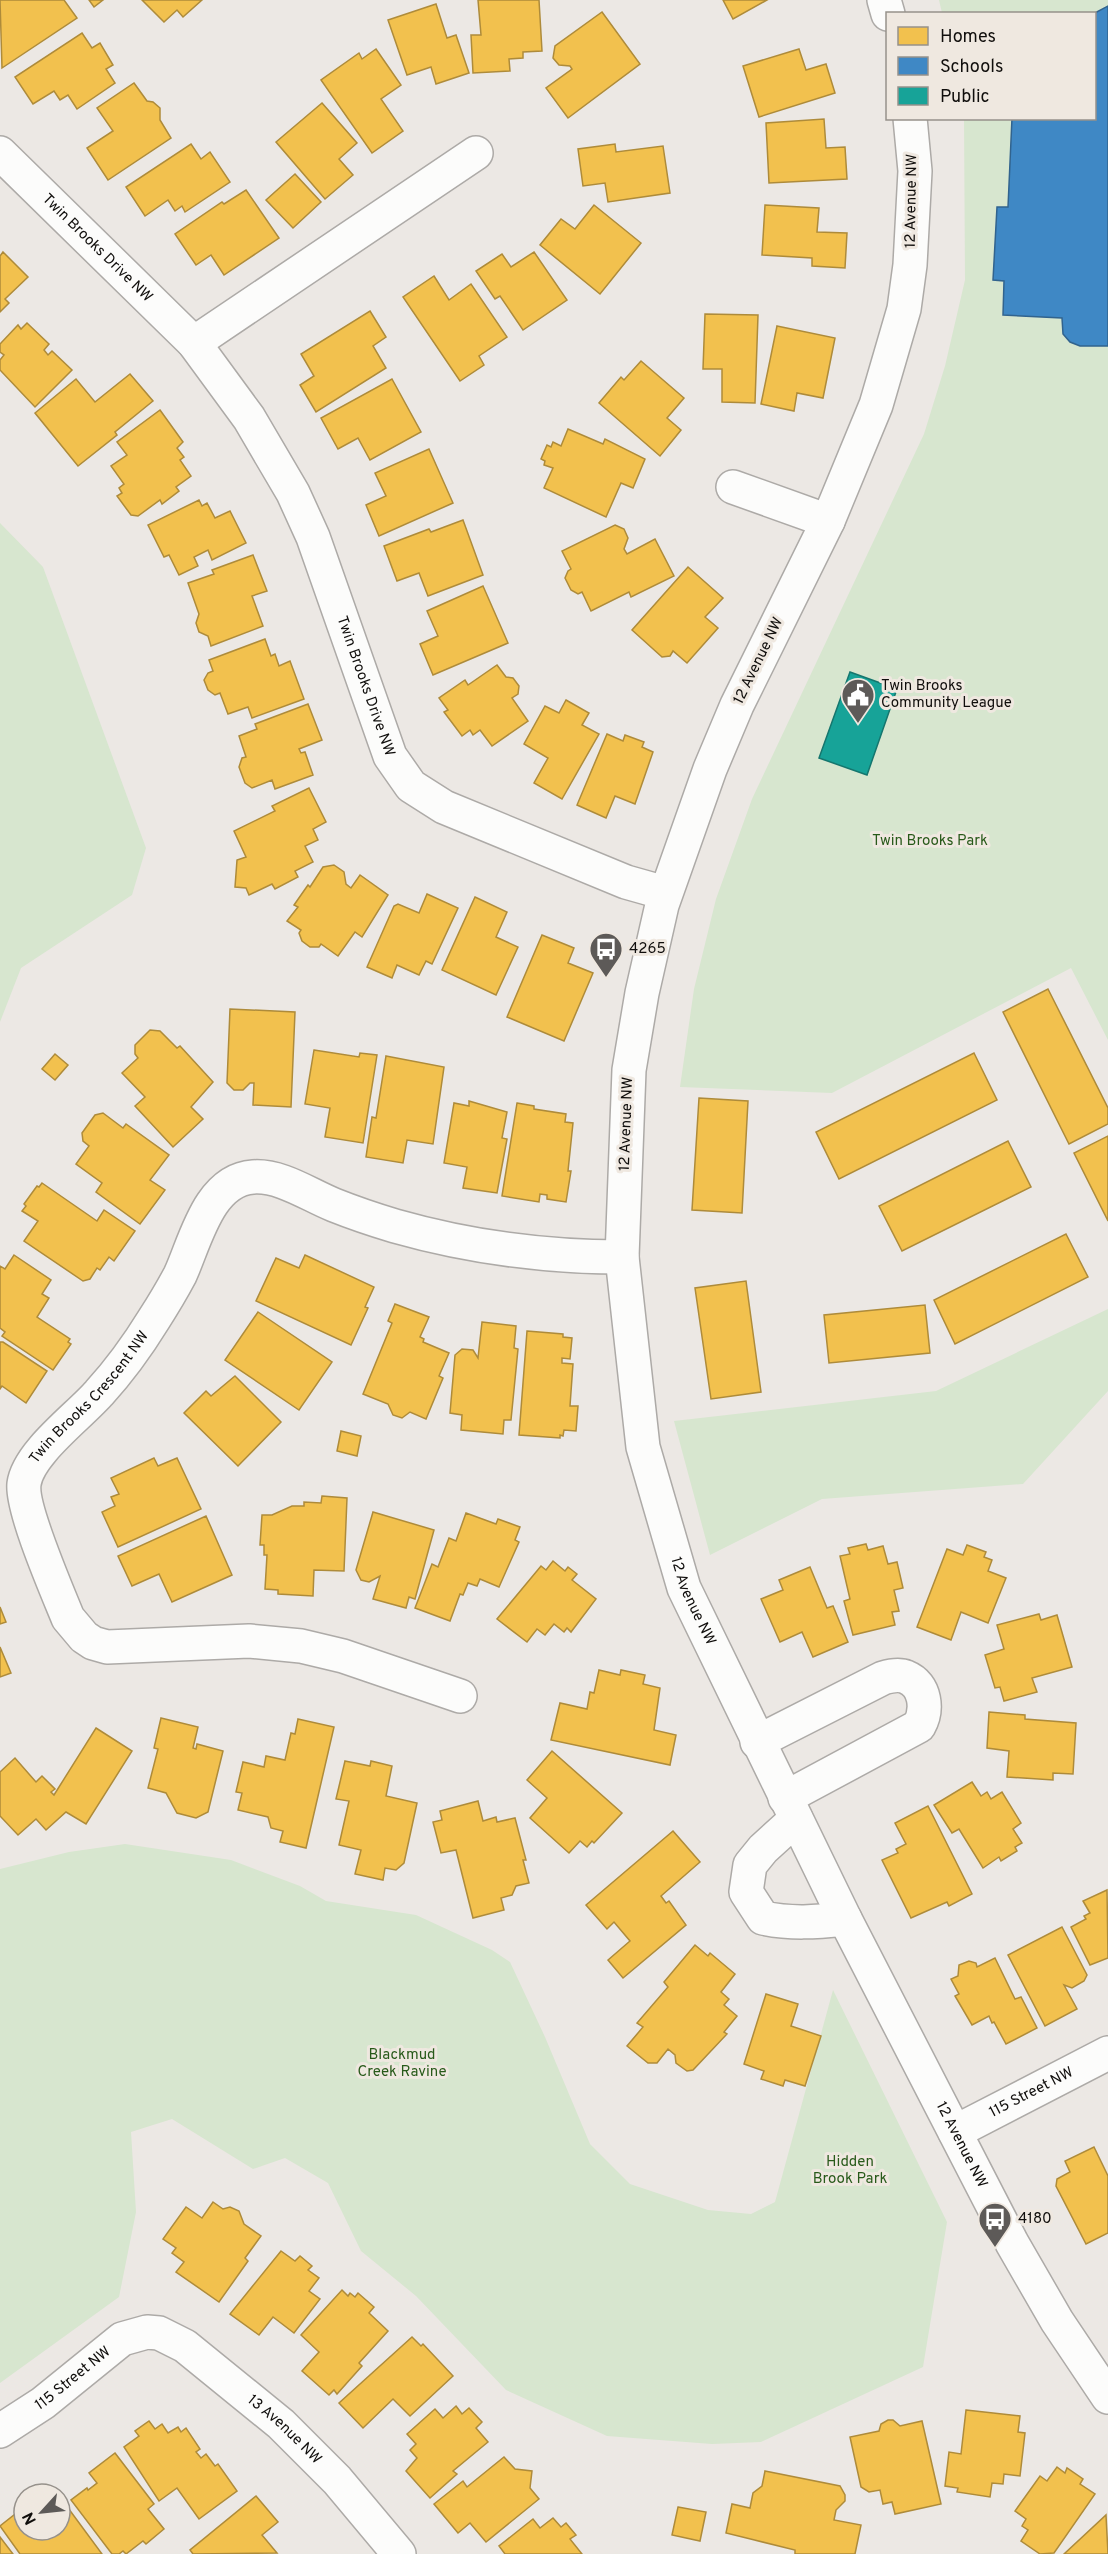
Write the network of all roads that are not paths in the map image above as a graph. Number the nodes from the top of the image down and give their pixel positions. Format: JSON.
{"nodes":[{"id":1,"x":910,"y":120,"type":"edge"},
{"id":2,"x":0,"y":153,"type":"edge"},
{"id":3,"x":476,"y":153,"type":"dead end"},
{"id":4,"x":194,"y":343,"type":"junction"},
{"id":5,"x":733,"y":487,"type":"dead end"},
{"id":6,"x":828,"y":521,"type":"junction"},
{"id":7,"x":665,"y":893,"type":"junction"},
{"id":8,"x":622,"y":1257,"type":"junction"},
{"id":9,"x":460,"y":1696,"type":"dead end"},
{"id":10,"x":757,"y":1742,"type":"junction"},
{"id":11,"x":791,"y":1809,"type":"junction"},
{"id":12,"x":844,"y":1918,"type":"junction"},
{"id":13,"x":1108,"y":2053,"type":"edge"},
{"id":14,"x":955,"y":2132,"type":"junction"},
{"id":15,"x":147,"y":2332,"type":"joint"},
{"id":16,"x":1108,"y":2397,"type":"edge"},
{"id":17,"x":0,"y":2431,"type":"edge"},
{"id":18,"x":399,"y":2554,"type":"edge"}],
"edges":[{"from":1,"to":6,"type":"street","name":"12 Avenue NW"},
{"from":2,"to":4,"type":"street","name":"Twin Brooks Drive NW"},
{"from":3,"to":4,"type":"street"},
{"from":4,"to":7,"type":"street","name":"Twin Brooks Drive NW"},
{"from":5,"to":6,"type":"street"},
{"from":6,"to":7,"type":"street","name":"12 Avenue NW"},
{"from":7,"to":8,"type":"street","name":"12 Avenue NW"},
{"from":8,"to":9,"type":"street","name":"Twin Brooks Crescent NW"},
{"from":8,"to":10,"type":"street","name":"12 Avenue NW"},
{"from":10,"to":11,"type":"street","name":"12 Avenue NW"},
{"from":10,"to":11,"type":"street"},
{"from":11,"to":12,"type":"street","name":"12 Avenue NW"},
{"from":11,"to":12,"type":"street"},
{"from":12,"to":14,"type":"street","name":"12 Avenue NW"},
{"from":13,"to":14,"type":"street","name":"115 Street NW"},
{"from":14,"to":16,"type":"street","name":"12 Avenue NW"},
{"from":15,"to":17,"type":"street","name":"115 Street NW"},
{"from":15,"to":18,"type":"street","name":"13 Avenue NW"}]}
